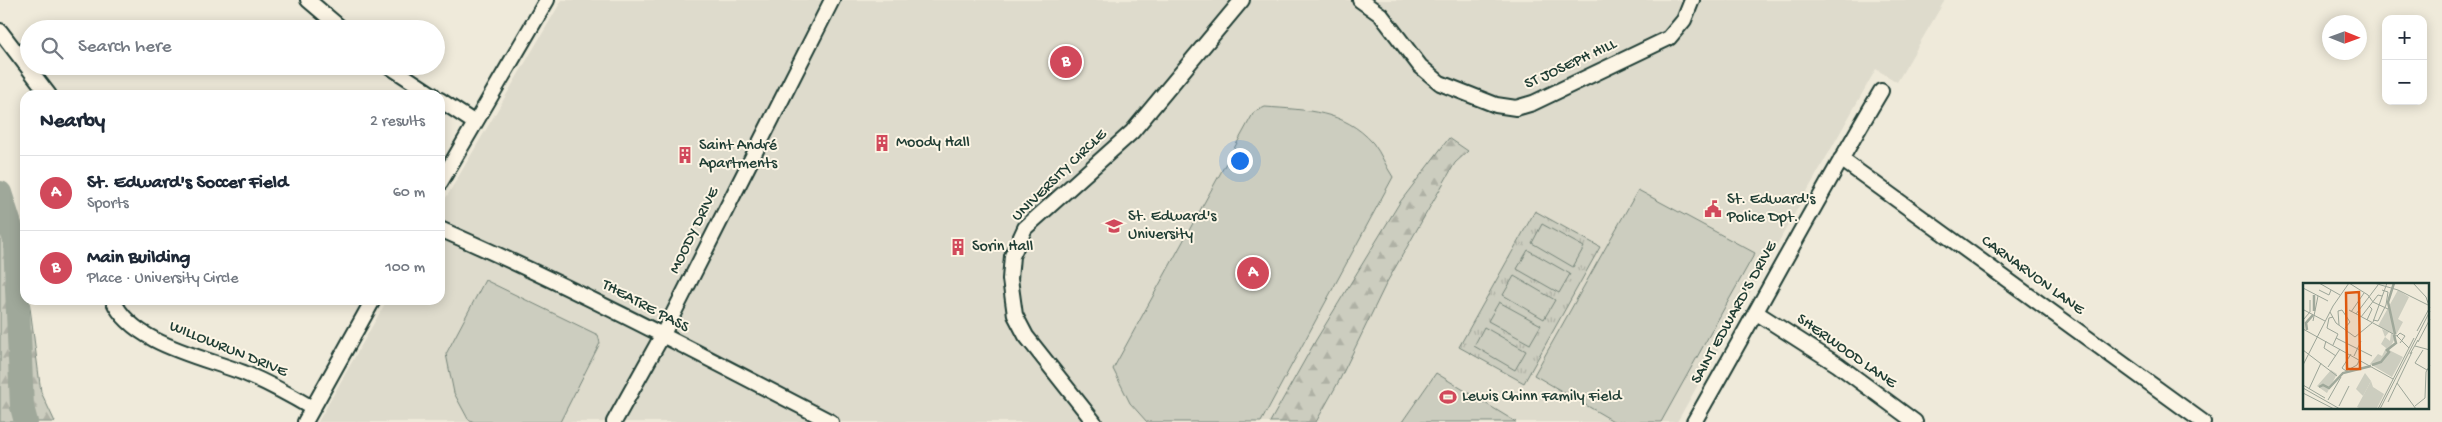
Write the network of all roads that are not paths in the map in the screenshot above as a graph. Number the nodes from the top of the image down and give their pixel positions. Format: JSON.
{"nodes":[{"id":1,"x":308,"y":0,"type":"edge"},
{"id":2,"x":547,"y":0,"type":"edge"},
{"id":3,"x":832,"y":0,"type":"edge"},
{"id":4,"x":1242,"y":0,"type":"edge"},
{"id":5,"x":1360,"y":0,"type":"edge"},
{"id":6,"x":1692,"y":0,"type":"edge"},
{"id":7,"x":331,"y":20,"type":"edge"},
{"id":8,"x":0,"y":31,"type":"edge"},
{"id":9,"x":20,"y":57,"type":"edge"},
{"id":10,"x":34,"y":75,"type":"edge"},
{"id":11,"x":403,"y":75,"type":"edge"},
{"id":12,"x":45,"y":90,"type":"edge"},
{"id":13,"x":425,"y":90,"type":"edge"},
{"id":14,"x":1881,"y":91,"type":"dead end"},
{"id":15,"x":445,"y":103,"type":"edge"},
{"id":16,"x":475,"y":123,"type":"junction"},
{"id":17,"x":1841,"y":159,"type":"junction"},
{"id":18,"x":445,"y":174,"type":"edge"},
{"id":19,"x":445,"y":230,"type":"edge"},
{"id":20,"x":116,"y":305,"type":"edge"},
{"id":21,"x":371,"y":305,"type":"edge"},
{"id":22,"x":1757,"y":313,"type":"junction"},
{"id":23,"x":662,"y":336,"type":"junction"},
{"id":24,"x":312,"y":408,"type":"junction"},
{"id":25,"x":305,"y":422,"type":"edge"},
{"id":26,"x":614,"y":422,"type":"edge"},
{"id":27,"x":831,"y":422,"type":"edge"},
{"id":28,"x":1094,"y":422,"type":"edge"},
{"id":29,"x":1694,"y":422,"type":"edge"},
{"id":30,"x":1915,"y":422,"type":"edge"},
{"id":31,"x":2203,"y":422,"type":"edge"}],
"edges":[{"from":1,"to":7,"type":"street"},
{"from":2,"to":16,"type":"street"},
{"from":3,"to":23,"type":"street","name":"MOODY DRIVE"},
{"from":4,"to":28,"type":"street","name":"UNIVERSITY CIRCLE"},
{"from":5,"to":6,"type":"street","name":"ST JOSEPH HILL"},
{"from":8,"to":9,"type":"street"},
{"from":10,"to":12,"type":"street"},
{"from":11,"to":13,"type":"street"},
{"from":14,"to":17,"type":"street","name":"SAINT EDWARD'S DRIVE"},
{"from":15,"to":16,"type":"street"},
{"from":16,"to":18,"type":"street"},
{"from":17,"to":22,"type":"street","name":"SAINT EDWARD'S DRIVE"},
{"from":17,"to":31,"type":"street","name":"CARNARVON LANE"},
{"from":19,"to":23,"type":"street","name":"THEATRE PASS"},
{"from":20,"to":24,"type":"street","name":"WILLOWRUN DRIVE"},
{"from":21,"to":24,"type":"street"},
{"from":22,"to":29,"type":"street","name":"SAINT EDWARD'S DRIVE"},
{"from":22,"to":30,"type":"street","name":"SHERWOOD LANE"},
{"from":23,"to":26,"type":"street","name":"MOODY DRIVE"},
{"from":23,"to":27,"type":"street","name":"THEATRE PASS"},
{"from":24,"to":25,"type":"street"}]}
